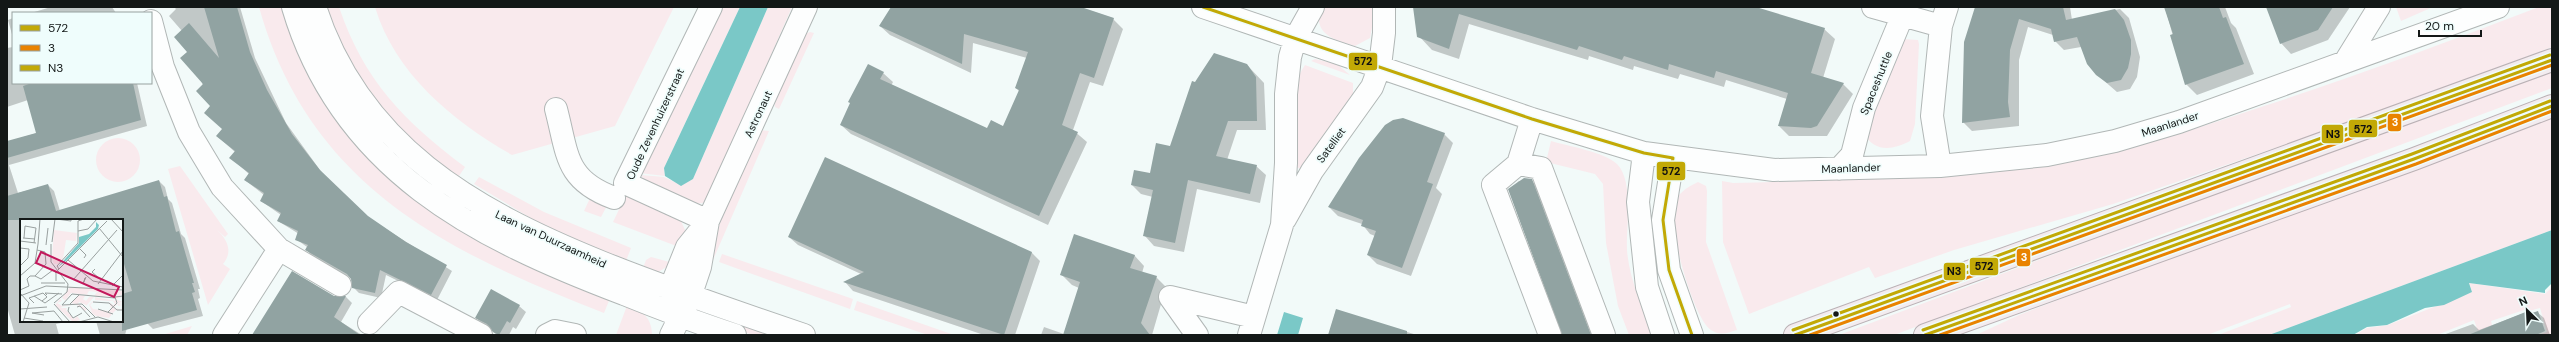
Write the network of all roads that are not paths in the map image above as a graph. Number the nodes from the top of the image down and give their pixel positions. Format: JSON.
{"nodes":[{"id":1,"x":293,"y":7,"type":"edge"},
{"id":2,"x":315,"y":7,"type":"edge"},
{"id":3,"x":711,"y":7,"type":"edge"},
{"id":4,"x":806,"y":7,"type":"edge"},
{"id":5,"x":1203,"y":7,"type":"edge"},
{"id":6,"x":1313,"y":7,"type":"edge"},
{"id":7,"x":1384,"y":7,"type":"edge"},
{"id":8,"x":1873,"y":7,"type":"edge"},
{"id":9,"x":2378,"y":7,"type":"edge"},
{"id":10,"x":2486,"y":9,"type":"edge"},
{"id":11,"x":1904,"y":12,"type":"edge"},
{"id":12,"x":1944,"y":17,"type":"edge"},
{"id":13,"x":152,"y":25,"type":"edge"},
{"id":14,"x":1295,"y":39,"type":"junction"},
{"id":15,"x":2552,"y":60,"type":"edge"},
{"id":16,"x":2345,"y":62,"type":"junction"},
{"id":17,"x":1380,"y":66,"type":"junction"},
{"id":18,"x":2552,"y":106,"type":"edge"},
{"id":19,"x":556,"y":109,"type":"dead end"},
{"id":20,"x":1532,"y":119,"type":"junction"},
{"id":21,"x":1644,"y":153,"type":"junction"},
{"id":22,"x":1673,"y":158,"type":"junction"},
{"id":23,"x":1518,"y":164,"type":"junction"},
{"id":24,"x":1940,"y":166,"type":"junction"},
{"id":25,"x":1839,"y":169,"type":"junction"},
{"id":26,"x":614,"y":198,"type":"dead end"},
{"id":27,"x":708,"y":221,"type":"junction"},
{"id":28,"x":1282,"y":225,"type":"junction"},
{"id":29,"x":279,"y":249,"type":"junction"},
{"id":30,"x":340,"y":285,"type":"dead end"},
{"id":31,"x":670,"y":289,"type":"junction"},
{"id":32,"x":690,"y":297,"type":"junction"},
{"id":33,"x":369,"y":323,"type":"dead end"},
{"id":34,"x":675,"y":326,"type":"edge"},
{"id":35,"x":1252,"y":326,"type":"edge"},
{"id":36,"x":224,"y":335,"type":"edge"},
{"id":37,"x":481,"y":335,"type":"edge"},
{"id":38,"x":547,"y":335,"type":"edge"},
{"id":39,"x":575,"y":335,"type":"edge"},
{"id":40,"x":735,"y":335,"type":"edge"},
{"id":41,"x":804,"y":335,"type":"edge"},
{"id":42,"x":1197,"y":335,"type":"edge"},
{"id":43,"x":1550,"y":335,"type":"edge"},
{"id":44,"x":1604,"y":335,"type":"edge"},
{"id":45,"x":1663,"y":335,"type":"edge"},
{"id":46,"x":1692,"y":335,"type":"edge"},
{"id":47,"x":1795,"y":335,"type":"edge"},
{"id":48,"x":1925,"y":335,"type":"edge"}],
"edges":[{"from":1,"to":34,"type":"street","name":"Laan van Duurzaamheid"},
{"from":2,"to":31,"type":"street","name":"Laan van Duurzaamheid"},
{"from":3,"to":27,"type":"street","name":"Oude Zevenhuizerstraat"},
{"from":4,"to":27,"type":"street","name":"Astronaut"},
{"from":5,"to":14,"type":"street","name":"Maanlander"},
{"from":6,"to":14,"type":"street"},
{"from":7,"to":17,"type":"street","name":"Satelliet"},
{"from":8,"to":11,"type":"street"},
{"from":9,"to":16,"type":"street"},
{"from":10,"to":16,"type":"street","name":"Maanlander"},
{"from":11,"to":12,"type":"street"},
{"from":11,"to":25,"type":"street","name":"Spaceshuttle"},
{"from":12,"to":24,"type":"street"},
{"from":13,"to":29,"type":"street"},
{"from":14,"to":17,"type":"street","name":"Maanlander"},
{"from":14,"to":28,"type":"street","name":"Satelliet"},
{"from":15,"to":47,"type":"main road"},
{"from":16,"to":24,"type":"street","name":"Maanlander"},
{"from":17,"to":20,"type":"street","name":"Maanlander"},
{"from":17,"to":28,"type":"street","name":"Satelliet"},
{"from":18,"to":48,"type":"main road"},
{"from":19,"to":26,"type":"street"},
{"from":20,"to":21,"type":"street","name":"Maanlander"},
{"from":20,"to":23,"type":"street"},
{"from":21,"to":22,"type":"street","name":"Maanlander"},
{"from":21,"to":45,"type":"street"},
{"from":22,"to":25,"type":"street","name":"Maanlander"},
{"from":22,"to":46,"type":"street"},
{"from":23,"to":43,"type":"street"},
{"from":23,"to":44,"type":"street"},
{"from":24,"to":25,"type":"street","name":"Maanlander"},
{"from":27,"to":31,"type":"street","name":"Astronaut"},
{"from":27,"to":32,"type":"street","name":"Astronaut"},
{"from":28,"to":35,"type":"street","name":"Satelliet"},
{"from":29,"to":30,"type":"street"},
{"from":29,"to":36,"type":"street"},
{"from":31,"to":32,"type":"street","name":"Laan van Duurzaamheid"},
{"from":31,"to":34,"type":"street"},
{"from":32,"to":34,"type":"street","name":"Astronaut"},
{"from":32,"to":41,"type":"street","name":"Laan van Duurzaamheid"},
{"from":33,"to":37,"type":"street"},
{"from":34,"to":40,"type":"street","name":"Laan van Duurzaamheid"},
{"from":35,"to":42,"type":"street"},
{"from":38,"to":39,"type":"street"}]}
